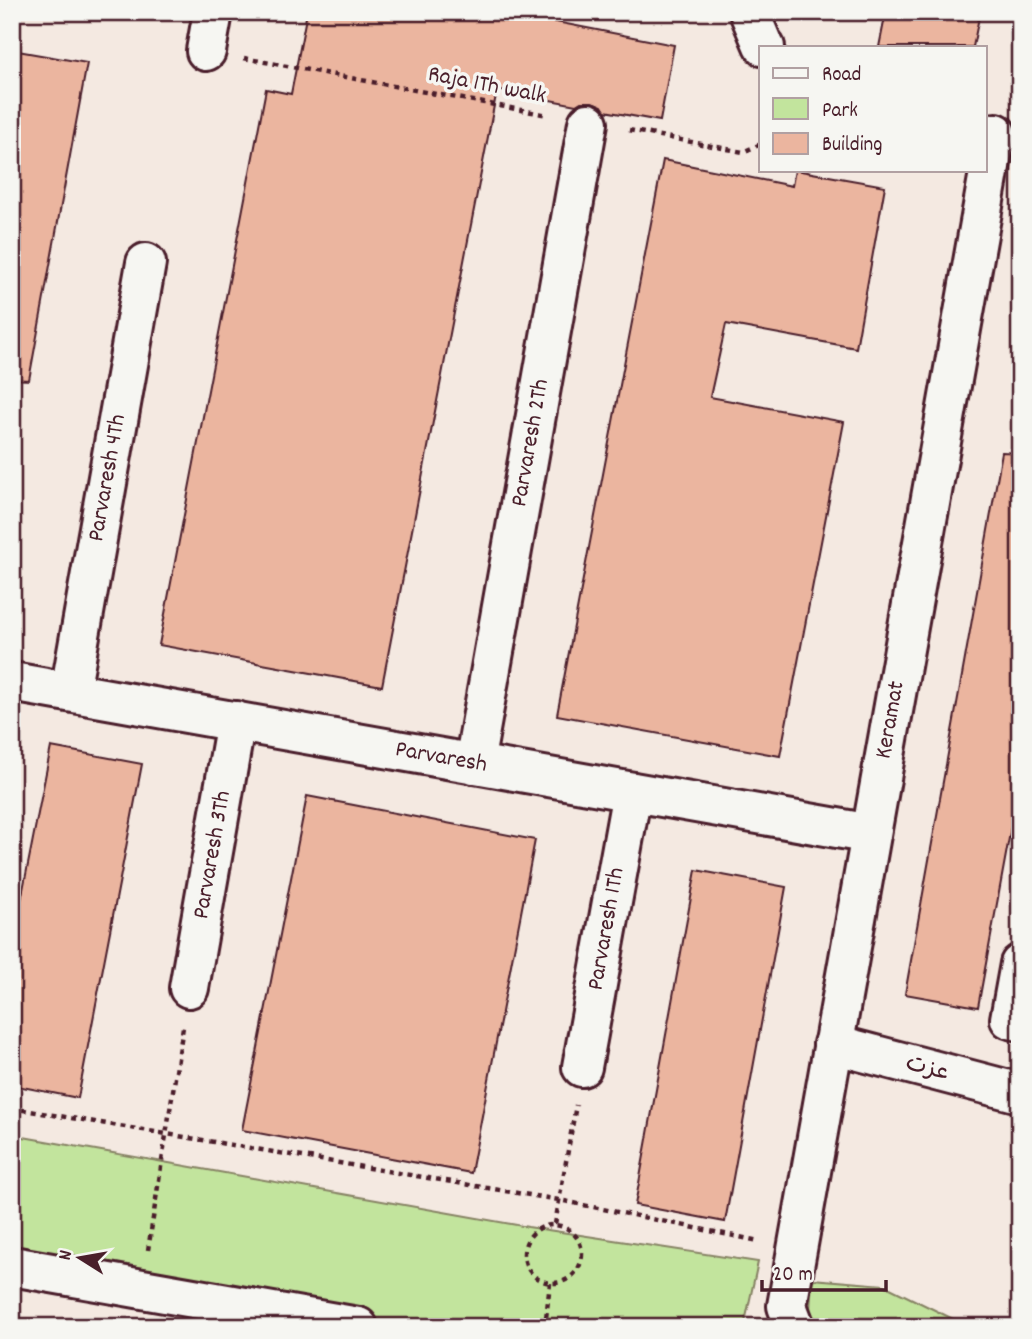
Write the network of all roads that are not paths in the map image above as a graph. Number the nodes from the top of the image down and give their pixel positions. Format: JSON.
{"nodes":[{"id":1,"x":213,"y":12,"type":"edge"},
{"id":2,"x":749,"y":12,"type":"edge"},
{"id":3,"x":764,"y":46,"type":"edge"},
{"id":4,"x":206,"y":51,"type":"road end"},
{"id":5,"x":588,"y":123,"type":"road end"},
{"id":6,"x":1000,"y":134,"type":"edge"},
{"id":7,"x":146,"y":263,"type":"dead end"},
{"id":8,"x":12,"y":682,"type":"edge"},
{"id":9,"x":70,"y":692,"type":"junction"},
{"id":10,"x":236,"y":722,"type":"junction"},
{"id":11,"x":474,"y":764,"type":"junction"},
{"id":12,"x":632,"y":792,"type":"junction"},
{"id":13,"x":871,"y":834,"type":"junction"},
{"id":14,"x":1020,"y":964,"type":"edge"},
{"id":15,"x":190,"y":988,"type":"road end"},
{"id":16,"x":1020,"y":1021,"type":"edge"},
{"id":17,"x":833,"y":1044,"type":"junction"},
{"id":18,"x":582,"y":1067,"type":"road end"},
{"id":19,"x":1020,"y":1093,"type":"edge"},
{"id":20,"x":12,"y":1265,"type":"edge"},
{"id":21,"x":782,"y":1320,"type":"edge"},
{"id":22,"x":358,"y":1327,"type":"edge"}],
"edges":[{"from":1,"to":4,"type":"street"},
{"from":2,"to":3,"type":"street"},
{"from":5,"to":11,"type":"street","name":"Parvaresh 2Th"},
{"from":6,"to":13,"type":"street","name":"Keramat"},
{"from":7,"to":9,"type":"street","name":"Parvaresh 4Th"},
{"from":8,"to":9,"type":"street","name":"Parvaresh"},
{"from":9,"to":10,"type":"street","name":"Parvaresh"},
{"from":10,"to":11,"type":"street","name":"Parvaresh"},
{"from":10,"to":15,"type":"street","name":"Parvaresh 3Th"},
{"from":11,"to":12,"type":"street","name":"Parvaresh"},
{"from":12,"to":13,"type":"street","name":"Parvaresh"},
{"from":12,"to":18,"type":"street","name":"Parvaresh 1Th"},
{"from":13,"to":17,"type":"street","name":"Keramat"},
{"from":14,"to":16,"type":"street"},
{"from":17,"to":19,"type":"street","name":"عزت"},
{"from":17,"to":21,"type":"street","name":"Keramat"},
{"from":20,"to":22,"type":"street"}]}
